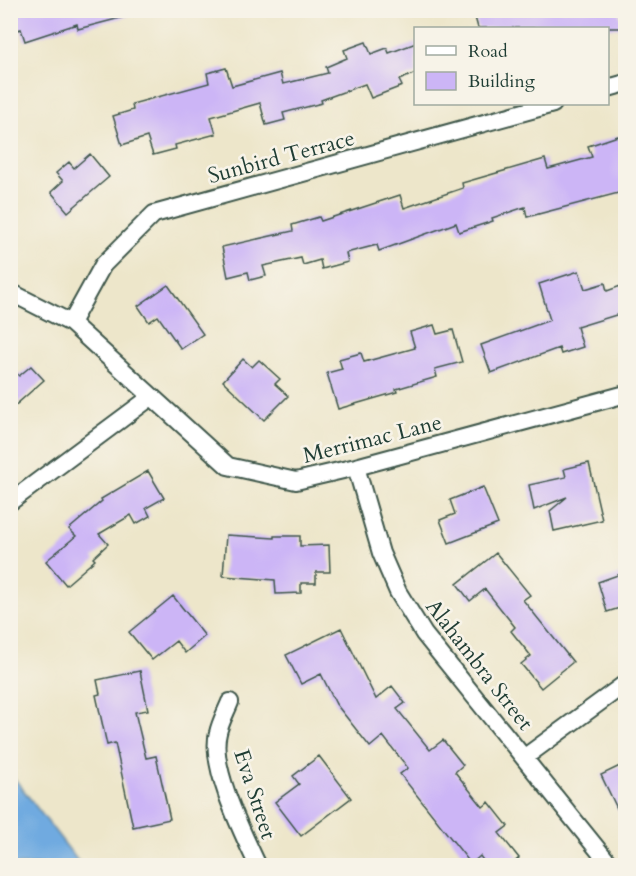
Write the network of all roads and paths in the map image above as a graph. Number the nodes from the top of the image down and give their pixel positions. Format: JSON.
{"nodes":[{"id":1,"x":626,"y":83,"type":"edge"},
{"id":2,"x":609,"y":88,"type":"edge"},
{"id":3,"x":549,"y":105,"type":"edge"},
{"id":4,"x":10,"y":292,"type":"edge"},
{"id":5,"x":71,"y":323,"type":"junction"},
{"id":6,"x":626,"y":394,"type":"edge"},
{"id":7,"x":151,"y":397,"type":"junction"},
{"id":8,"x":356,"y":467,"type":"junction"},
{"id":9,"x":10,"y":502,"type":"edge"},
{"id":10,"x":626,"y":683,"type":"edge"},
{"id":11,"x":230,"y":702,"type":"dead end"},
{"id":12,"x":525,"y":758,"type":"junction"},
{"id":13,"x":258,"y":866,"type":"edge"},
{"id":14,"x":611,"y":866,"type":"edge"}],
"edges":[{"from":1,"to":2,"type":"street"},
{"from":3,"to":5,"type":"street","name":"Sunbird Terrace"},
{"from":4,"to":5,"type":"street","name":"Merrimac Lane"},
{"from":5,"to":7,"type":"street","name":"Merrimac Lane"},
{"from":6,"to":8,"type":"street","name":"Merrimac Lane"},
{"from":7,"to":8,"type":"street","name":"Merrimac Lane"},
{"from":7,"to":9,"type":"street"},
{"from":8,"to":12,"type":"street","name":"Alahambra Street"},
{"from":10,"to":12,"type":"street"},
{"from":11,"to":13,"type":"street","name":"Eva Street"},
{"from":12,"to":14,"type":"street","name":"Alahambra Street"}]}
